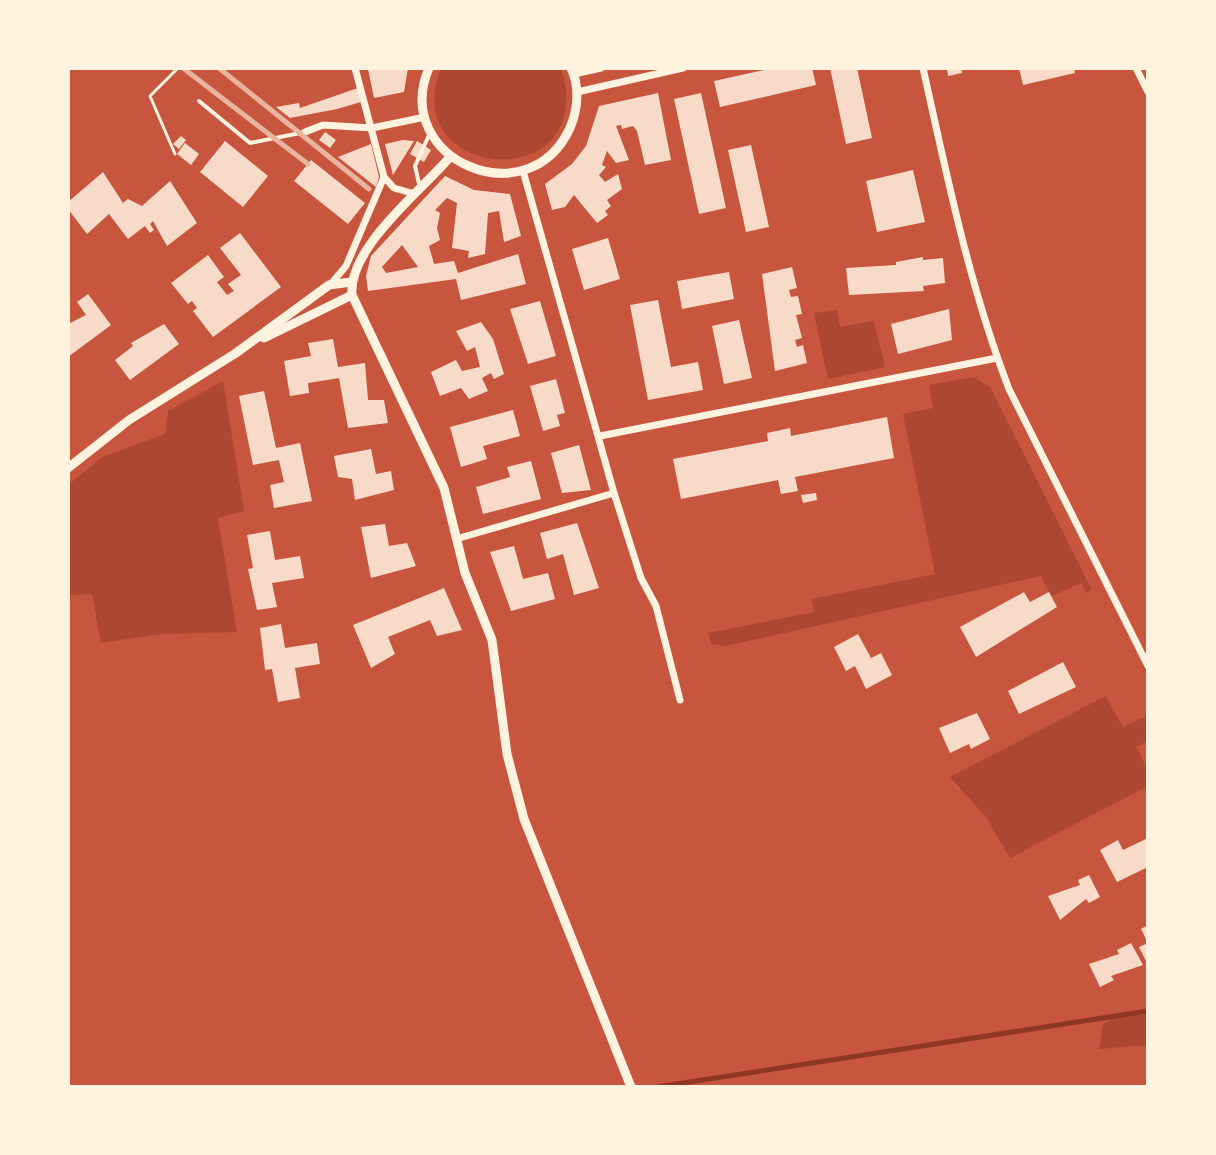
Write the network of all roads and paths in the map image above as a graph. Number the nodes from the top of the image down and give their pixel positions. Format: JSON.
{"nodes":[{"id":1,"x":178,"y":68,"type":"edge"},
{"id":2,"x":355,"y":68,"type":"edge"},
{"id":3,"x":429,"y":68,"type":"edge"},
{"id":4,"x":683,"y":68,"type":"edge"},
{"id":5,"x":923,"y":68,"type":"edge"},
{"id":6,"x":1136,"y":68,"type":"edge"},
{"id":7,"x":598,"y":69,"type":"edge"},
{"id":8,"x":572,"y":71,"type":"edge"},
{"id":9,"x":577,"y":92,"type":"junction"},
{"id":10,"x":1148,"y":92,"type":"edge"},
{"id":11,"x":199,"y":101,"type":"dead end"},
{"id":12,"x":425,"y":117,"type":"junction"},
{"id":13,"x":372,"y":128,"type":"junction"},
{"id":14,"x":305,"y":132,"type":"joint"},
{"id":15,"x":430,"y":132,"type":"junction"},
{"id":16,"x":175,"y":154,"type":"dead end"},
{"id":17,"x":450,"y":157,"type":"junction"},
{"id":18,"x":523,"y":171,"type":"junction"},
{"id":19,"x":384,"y":177,"type":"junction"},
{"id":20,"x":419,"y":192,"type":"junction"},
{"id":21,"x":346,"y":266,"type":"junction"},
{"id":22,"x":351,"y":282,"type":"junction"},
{"id":23,"x":329,"y":285,"type":"junction"},
{"id":24,"x":352,"y":295,"type":"junction"},
{"id":25,"x":236,"y":353,"type":"junction"},
{"id":26,"x":997,"y":358,"type":"junction"},
{"id":27,"x":600,"y":436,"type":"junction"},
{"id":28,"x":68,"y":468,"type":"edge"},
{"id":29,"x":614,"y":493,"type":"junction"},
{"id":30,"x":456,"y":539,"type":"junction"},
{"id":31,"x":1148,"y":666,"type":"edge"},
{"id":32,"x":680,"y":700,"type":"dead end"},
{"id":33,"x":631,"y":1087,"type":"edge"}],
"edges":[{"from":1,"to":16,"type":"path"},
{"from":2,"to":13,"type":"street"},
{"from":3,"to":12,"type":"street"},
{"from":4,"to":9,"type":"street"},
{"from":5,"to":26,"type":"street"},
{"from":6,"to":10,"type":"street"},
{"from":7,"to":8,"type":"street"},
{"from":8,"to":9,"type":"street"},
{"from":9,"to":18,"type":"street"},
{"from":11,"to":14,"type":"lane"},
{"from":12,"to":13,"type":"street"},
{"from":12,"to":15,"type":"street"},
{"from":13,"to":14,"type":"street"},
{"from":13,"to":19,"type":"street"},
{"from":15,"to":17,"type":"street"},
{"from":15,"to":20,"type":"lane"},
{"from":17,"to":18,"type":"street"},
{"from":17,"to":20,"type":"street"},
{"from":18,"to":27,"type":"street"},
{"from":19,"to":20,"type":"street"},
{"from":19,"to":21,"type":"street"},
{"from":20,"to":22,"type":"street"},
{"from":21,"to":22,"type":"street"},
{"from":21,"to":23,"type":"street"},
{"from":22,"to":23,"type":"street"},
{"from":22,"to":24,"type":"street"},
{"from":23,"to":25,"type":"street"},
{"from":24,"to":25,"type":"street"},
{"from":24,"to":30,"type":"street"},
{"from":25,"to":28,"type":"street"},
{"from":26,"to":27,"type":"street"},
{"from":26,"to":31,"type":"street"},
{"from":27,"to":29,"type":"street"},
{"from":29,"to":30,"type":"street"},
{"from":29,"to":32,"type":"street"},
{"from":30,"to":33,"type":"street"}]}
